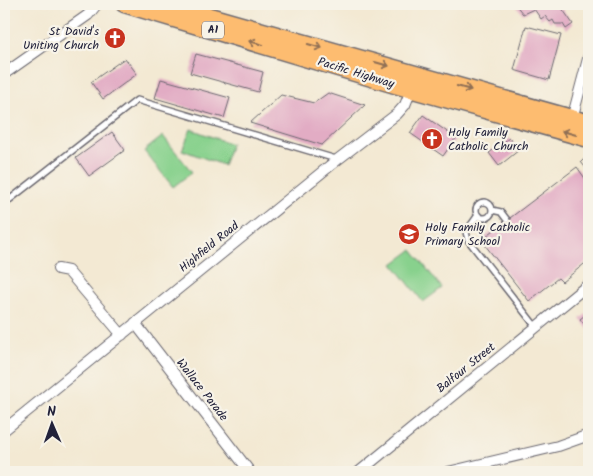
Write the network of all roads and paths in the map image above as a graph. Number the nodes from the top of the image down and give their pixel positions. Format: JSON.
{"nodes":[{"id":1,"x":97,"y":4,"type":"edge"},
{"id":2,"x":124,"y":4,"type":"edge"},
{"id":3,"x":167,"y":4,"type":"edge"},
{"id":4,"x":589,"y":55,"type":"edge"},
{"id":5,"x":4,"y":74,"type":"edge"},
{"id":6,"x":414,"y":82,"type":"junction"},
{"id":7,"x":572,"y":119,"type":"junction"},
{"id":8,"x":589,"y":123,"type":"edge"},
{"id":9,"x":589,"y":139,"type":"edge"},
{"id":10,"x":336,"y":160,"type":"junction"},
{"id":11,"x":4,"y":204,"type":"edge"},
{"id":12,"x":492,"y":210,"type":"junction"},
{"id":13,"x":478,"y":215,"type":"junction"},
{"id":14,"x":507,"y":220,"type":"dead end"},
{"id":15,"x":58,"y":269,"type":"dead end"},
{"id":16,"x":589,"y":284,"type":"edge"},
{"id":17,"x":135,"y":323,"type":"junction"},
{"id":18,"x":536,"y":327,"type":"junction"},
{"id":19,"x":122,"y":335,"type":"junction"},
{"id":20,"x":4,"y":430,"type":"edge"},
{"id":21,"x":589,"y":435,"type":"edge"},
{"id":22,"x":250,"y":472,"type":"edge"},
{"id":23,"x":359,"y":472,"type":"edge"},
{"id":24,"x":448,"y":472,"type":"edge"}],
"edges":[{"from":1,"to":5,"type":"street"},
{"from":6,"to":2,"type":"highway","name":"Pacific Highway","number":"A1","one_way":true},
{"from":3,"to":6,"type":"highway","name":"Pacific Highway","number":"A1","one_way":true},
{"from":4,"to":7,"type":"street"},
{"from":6,"to":7,"type":"highway","name":"Pacific Highway","number":"A1","one_way":true},
{"from":9,"to":6,"type":"highway","name":"Pacific Highway","number":"A1","one_way":true},
{"from":6,"to":10,"type":"street","name":"Highfield Road"},
{"from":7,"to":8,"type":"highway","name":"Pacific Highway","number":"A1"},
{"from":10,"to":11,"type":"lane"},
{"from":10,"to":17,"type":"street","name":"Highfield Road"},
{"from":12,"to":13,"type":"lane"},
{"from":12,"to":13,"type":"lane"},
{"from":12,"to":14,"type":"lane"},
{"from":13,"to":18,"type":"lane"},
{"from":15,"to":19,"type":"street"},
{"from":16,"to":18,"type":"street","name":"Balfour Street"},
{"from":17,"to":19,"type":"street","name":"Highfield Road"},
{"from":17,"to":22,"type":"street","name":"Wallace Parade"},
{"from":18,"to":23,"type":"street","name":"Balfour Street"},
{"from":19,"to":20,"type":"street","name":"Highfield Road"},
{"from":21,"to":24,"type":"street"}]}
